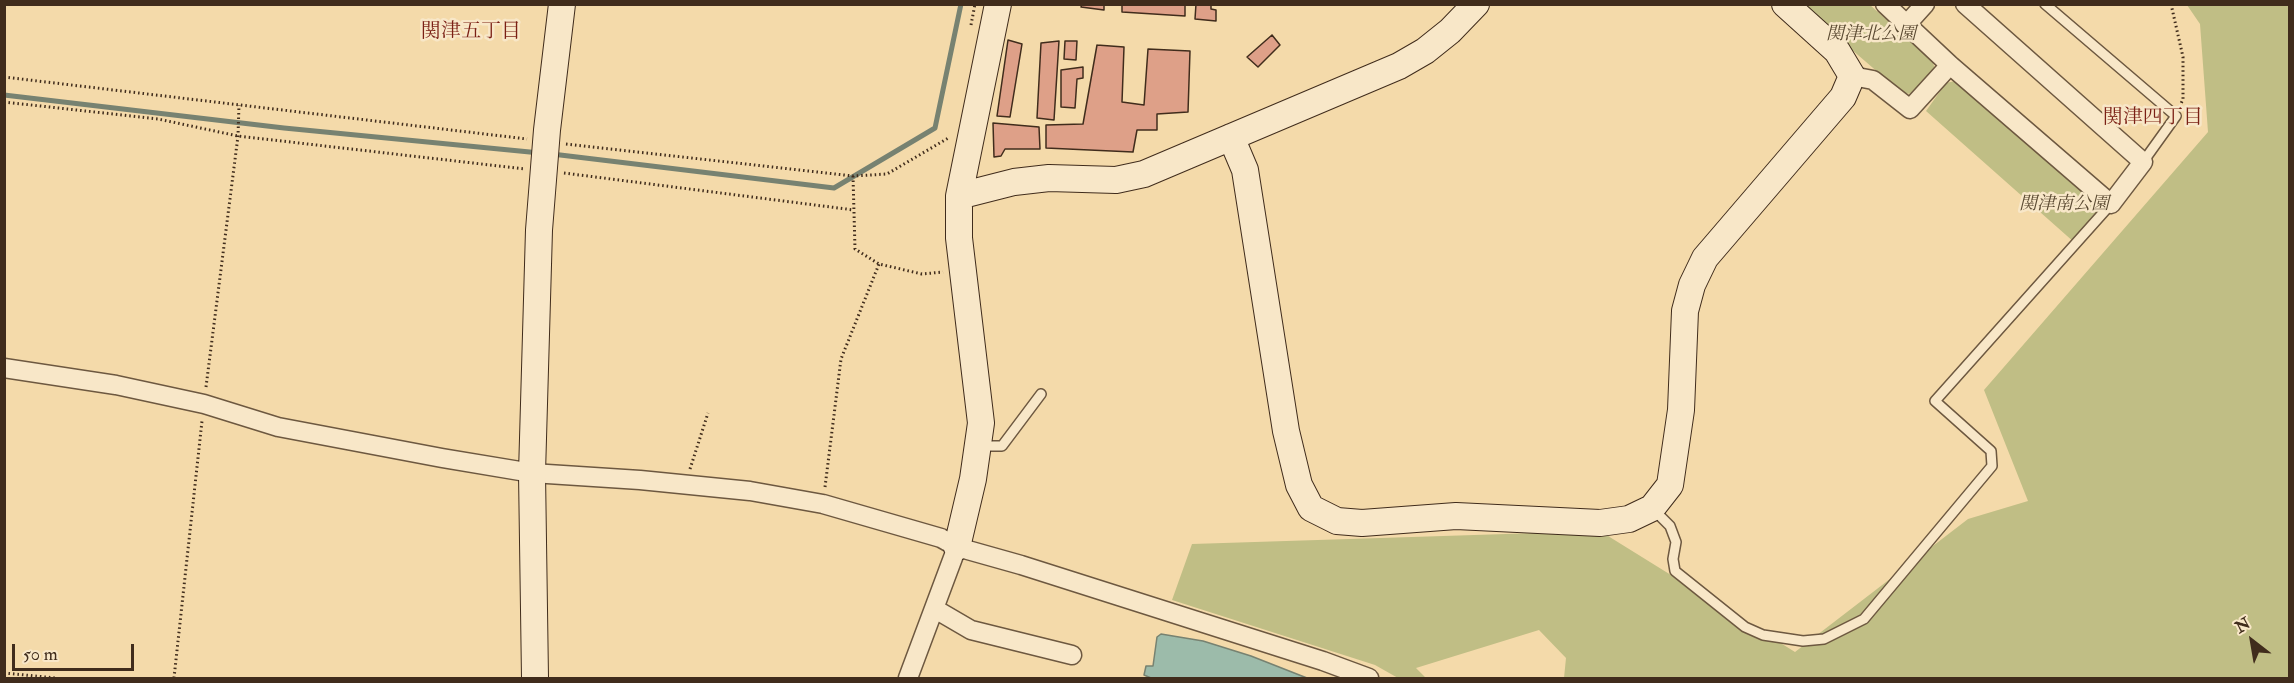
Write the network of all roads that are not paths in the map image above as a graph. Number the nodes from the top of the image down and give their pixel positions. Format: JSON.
{"nodes":[{"id":1,"x":562,"y":4,"type":"edge"},
{"id":2,"x":998,"y":4,"type":"edge"},
{"id":3,"x":1476,"y":4,"type":"edge"},
{"id":4,"x":1785,"y":4,"type":"edge"},
{"id":5,"x":1885,"y":4,"type":"edge"},
{"id":6,"x":1925,"y":4,"type":"edge"},
{"id":7,"x":1965,"y":4,"type":"edge"},
{"id":8,"x":2045,"y":4,"type":"edge"},
{"id":9,"x":1907,"y":24,"type":"junction"},
{"id":10,"x":1950,"y":65,"type":"junction"},
{"id":11,"x":1852,"y":76,"type":"junction"},
{"id":12,"x":1231,"y":138,"type":"junction"},
{"id":13,"x":2143,"y":162,"type":"junction"},
{"id":14,"x":959,"y":196,"type":"junction"},
{"id":15,"x":2111,"y":204,"type":"junction"},
{"id":16,"x":4,"y":368,"type":"edge"},
{"id":17,"x":1041,"y":394,"type":"dead end"},
{"id":18,"x":977,"y":446,"type":"junction"},
{"id":19,"x":532,"y":473,"type":"junction"},
{"id":20,"x":1652,"y":508,"type":"junction"},
{"id":21,"x":957,"y":547,"type":"junction"},
{"id":22,"x":935,"y":609,"type":"junction"},
{"id":23,"x":1072,"y":655,"type":"dead end"},
{"id":24,"x":535,"y":678,"type":"edge"},
{"id":25,"x":908,"y":678,"type":"edge"},
{"id":26,"x":1369,"y":678,"type":"edge"}],
"edges":[{"from":1,"to":19,"type":"street"},
{"from":2,"to":14,"type":"street"},
{"from":3,"to":12,"type":"street"},
{"from":4,"to":11,"type":"street"},
{"from":5,"to":9,"type":"street"},
{"from":6,"to":9,"type":"street"},
{"from":7,"to":13,"type":"street"},
{"from":8,"to":13,"type":"lane"},
{"from":9,"to":10,"type":"street"},
{"from":10,"to":11,"type":"street"},
{"from":10,"to":15,"type":"street"},
{"from":11,"to":20,"type":"street"},
{"from":12,"to":14,"type":"street"},
{"from":12,"to":20,"type":"street"},
{"from":13,"to":15,"type":"street"},
{"from":14,"to":18,"type":"street"},
{"from":15,"to":20,"type":"lane"},
{"from":16,"to":19,"type":"street"},
{"from":17,"to":18,"type":"lane"},
{"from":18,"to":21,"type":"street"},
{"from":19,"to":21,"type":"street"},
{"from":19,"to":24,"type":"street"},
{"from":21,"to":22,"type":"street"},
{"from":21,"to":26,"type":"street"},
{"from":22,"to":23,"type":"street"},
{"from":22,"to":25,"type":"street"}]}
